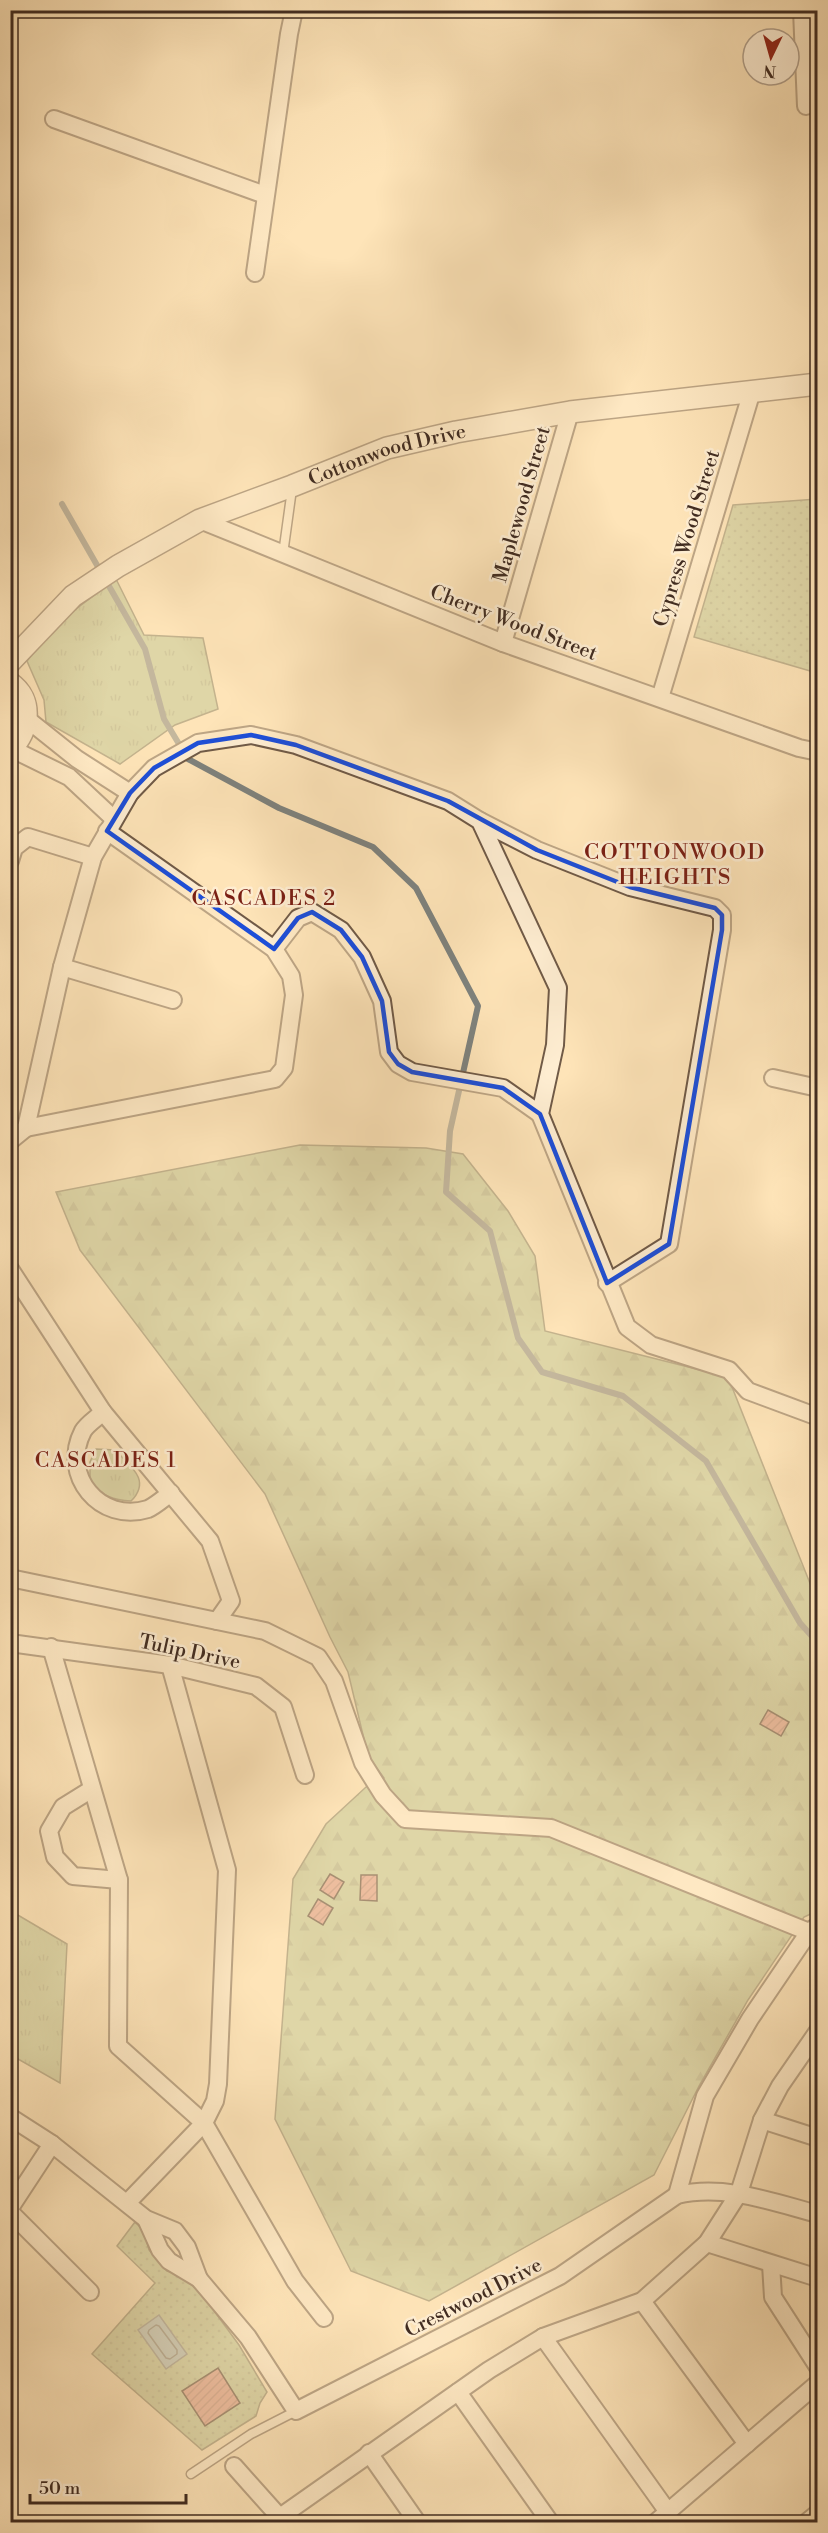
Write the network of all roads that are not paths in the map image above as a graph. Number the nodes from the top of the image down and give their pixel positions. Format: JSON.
{"nodes":[{"id":1,"x":294,"y":10,"type":"edge"},
{"id":2,"x":802,"y":10,"type":"edge"},
{"id":3,"x":806,"y":106,"type":"dead end"},
{"id":4,"x":54,"y":119,"type":"dead end"},
{"id":5,"x":265,"y":195,"type":"junction"},
{"id":6,"x":255,"y":273,"type":"dead end"},
{"id":7,"x":818,"y":384,"type":"edge"},
{"id":8,"x":752,"y":391,"type":"junction"},
{"id":9,"x":570,"y":412,"type":"junction"},
{"id":10,"x":292,"y":486,"type":"junction"},
{"id":11,"x":200,"y":520,"type":"junction"},
{"id":12,"x":283,"y":554,"type":"junction"},
{"id":13,"x":503,"y":643,"type":"junction"},
{"id":14,"x":10,"y":662,"type":"edge"},
{"id":15,"x":10,"y":683,"type":"edge"},
{"id":16,"x":660,"y":698,"type":"junction"},
{"id":17,"x":27,"y":720,"type":"junction"},
{"id":18,"x":11,"y":749,"type":"edge"},
{"id":19,"x":818,"y":752,"type":"edge"},
{"id":20,"x":130,"y":794,"type":"junction"},
{"id":21,"x":480,"y":821,"type":"junction"},
{"id":22,"x":111,"y":825,"type":"junction"},
{"id":23,"x":93,"y":857,"type":"junction"},
{"id":24,"x":10,"y":861,"type":"edge"},
{"id":25,"x":274,"y":949,"type":"junction"},
{"id":26,"x":62,"y":967,"type":"junction"},
{"id":27,"x":173,"y":1000,"type":"dead end"},
{"id":28,"x":773,"y":1078,"type":"dead end"},
{"id":29,"x":818,"y":1088,"type":"edge"},
{"id":30,"x":540,"y":1114,"type":"junction"},
{"id":31,"x":26,"y":1128,"type":"junction"},
{"id":32,"x":10,"y":1142,"type":"edge"},
{"id":33,"x":10,"y":1269,"type":"edge"},
{"id":34,"x":607,"y":1283,"type":"junction"},
{"id":35,"x":103,"y":1412,"type":"junction"},
{"id":36,"x":818,"y":1417,"type":"edge"},
{"id":37,"x":171,"y":1493,"type":"junction"},
{"id":38,"x":10,"y":1578,"type":"edge"},
{"id":39,"x":217,"y":1621,"type":"junction"},
{"id":40,"x":10,"y":1643,"type":"edge"},
{"id":41,"x":51,"y":1647,"type":"junction"},
{"id":42,"x":170,"y":1665,"type":"junction"},
{"id":43,"x":306,"y":1775,"type":"dead end"},
{"id":44,"x":92,"y":1789,"type":"junction"},
{"id":45,"x":119,"y":1880,"type":"junction"},
{"id":46,"x":813,"y":1929,"type":"edge"},
{"id":47,"x":818,"y":2031,"type":"edge"},
{"id":48,"x":10,"y":2117,"type":"edge"},
{"id":49,"x":762,"y":2120,"type":"junction"},
{"id":50,"x":204,"y":2123,"type":"junction"},
{"id":51,"x":818,"y":2138,"type":"edge"},
{"id":52,"x":52,"y":2144,"type":"junction"},
{"id":53,"x":739,"y":2193,"type":"junction"},
{"id":54,"x":678,"y":2194,"type":"junction"},
{"id":55,"x":127,"y":2203,"type":"junction"},
{"id":56,"x":10,"y":2208,"type":"edge"},
{"id":57,"x":10,"y":2212,"type":"edge"},
{"id":58,"x":818,"y":2214,"type":"edge"},
{"id":59,"x":706,"y":2243,"type":"junction"},
{"id":60,"x":771,"y":2264,"type":"junction"},
{"id":61,"x":818,"y":2278,"type":"edge"},
{"id":62,"x":90,"y":2292,"type":"dead end"},
{"id":63,"x":642,"y":2301,"type":"junction"},
{"id":64,"x":324,"y":2318,"type":"dead end"},
{"id":65,"x":543,"y":2337,"type":"junction"},
{"id":66,"x":818,"y":2367,"type":"edge"},
{"id":67,"x":818,"y":2383,"type":"edge"},
{"id":68,"x":458,"y":2392,"type":"junction"},
{"id":69,"x":296,"y":2411,"type":"junction"},
{"id":70,"x":747,"y":2444,"type":"junction"},
{"id":71,"x":369,"y":2453,"type":"junction"},
{"id":72,"x":234,"y":2466,"type":"dead end"},
{"id":73,"x":191,"y":2474,"type":"dead end"},
{"id":74,"x":818,"y":2513,"type":"edge"},
{"id":75,"x":662,"y":2517,"type":"edge"},
{"id":76,"x":282,"y":2520,"type":"edge"},
{"id":77,"x":417,"y":2523,"type":"edge"},
{"id":78,"x":550,"y":2523,"type":"edge"},
{"id":79,"x":807,"y":2523,"type":"edge"}],
"edges":[{"from":1,"to":5,"type":"street"},
{"from":2,"to":3,"type":"street"},
{"from":4,"to":5,"type":"street"},
{"from":5,"to":6,"type":"street"},
{"from":7,"to":8,"type":"street","name":"Cottonwood Drive"},
{"from":8,"to":9,"type":"street","name":"Cottonwood Drive"},
{"from":8,"to":16,"type":"street","name":"Cypress Wood Street"},
{"from":9,"to":10,"type":"street","name":"Cottonwood Drive"},
{"from":9,"to":13,"type":"street","name":"Maplewood Street"},
{"from":10,"to":11,"type":"street","name":"Cottonwood Drive"},
{"from":10,"to":12,"type":"lane"},
{"from":11,"to":12,"type":"street","name":"Cherry Wood Street"},
{"from":11,"to":14,"type":"street","name":"Cottonwood Drive"},
{"from":12,"to":13,"type":"street","name":"Cherry Wood Street"},
{"from":13,"to":16,"type":"street","name":"Cherry Wood Street"},
{"from":15,"to":17,"type":"street"},
{"from":16,"to":19,"type":"street","name":"Cherry Wood Street"},
{"from":17,"to":18,"type":"street"},
{"from":17,"to":20,"type":"street"},
{"from":18,"to":22,"type":"street"},
{"from":20,"to":21,"type":"street"},
{"from":20,"to":22,"type":"street"},
{"from":21,"to":30,"type":"street"},
{"from":21,"to":34,"type":"street"},
{"from":22,"to":23,"type":"street"},
{"from":22,"to":25,"type":"street"},
{"from":23,"to":24,"type":"street"},
{"from":23,"to":26,"type":"street"},
{"from":25,"to":30,"type":"street"},
{"from":25,"to":31,"type":"street"},
{"from":26,"to":27,"type":"street"},
{"from":26,"to":31,"type":"street"},
{"from":28,"to":29,"type":"street"},
{"from":30,"to":34,"type":"street"},
{"from":31,"to":32,"type":"street"},
{"from":33,"to":35,"type":"street"},
{"from":34,"to":36,"type":"street"},
{"from":35,"to":37,"type":"street"},
{"from":35,"to":37,"type":"street"},
{"from":37,"to":39,"type":"street"},
{"from":38,"to":39,"type":"street"},
{"from":39,"to":46,"type":"street"},
{"from":40,"to":41,"type":"street","name":"Tulip Drive"},
{"from":41,"to":42,"type":"street","name":"Tulip Drive"},
{"from":41,"to":44,"type":"street"},
{"from":42,"to":43,"type":"street","name":"Tulip Drive"},
{"from":42,"to":50,"type":"street"},
{"from":44,"to":45,"type":"street"},
{"from":44,"to":45,"type":"street"},
{"from":45,"to":50,"type":"street"},
{"from":46,"to":54,"type":"street"},
{"from":47,"to":49,"type":"street"},
{"from":48,"to":52,"type":"street"},
{"from":49,"to":51,"type":"street"},
{"from":49,"to":53,"type":"street"},
{"from":50,"to":55,"type":"street"},
{"from":50,"to":64,"type":"street"},
{"from":52,"to":55,"type":"street"},
{"from":52,"to":56,"type":"street"},
{"from":53,"to":54,"type":"street"},
{"from":53,"to":58,"type":"street"},
{"from":53,"to":59,"type":"street"},
{"from":54,"to":69,"type":"street","name":"Crestwood Drive"},
{"from":55,"to":69,"type":"street"},
{"from":57,"to":62,"type":"street"},
{"from":59,"to":60,"type":"street"},
{"from":59,"to":63,"type":"street"},
{"from":60,"to":61,"type":"street"},
{"from":60,"to":66,"type":"street"},
{"from":63,"to":65,"type":"street"},
{"from":63,"to":70,"type":"street"},
{"from":65,"to":68,"type":"street"},
{"from":65,"to":75,"type":"street"},
{"from":67,"to":70,"type":"street"},
{"from":68,"to":71,"type":"street"},
{"from":68,"to":78,"type":"street"},
{"from":69,"to":73,"type":"lane"},
{"from":70,"to":75,"type":"street"},
{"from":71,"to":76,"type":"street"},
{"from":71,"to":77,"type":"street"},
{"from":72,"to":76,"type":"street"},
{"from":74,"to":79,"type":"street"}]}
